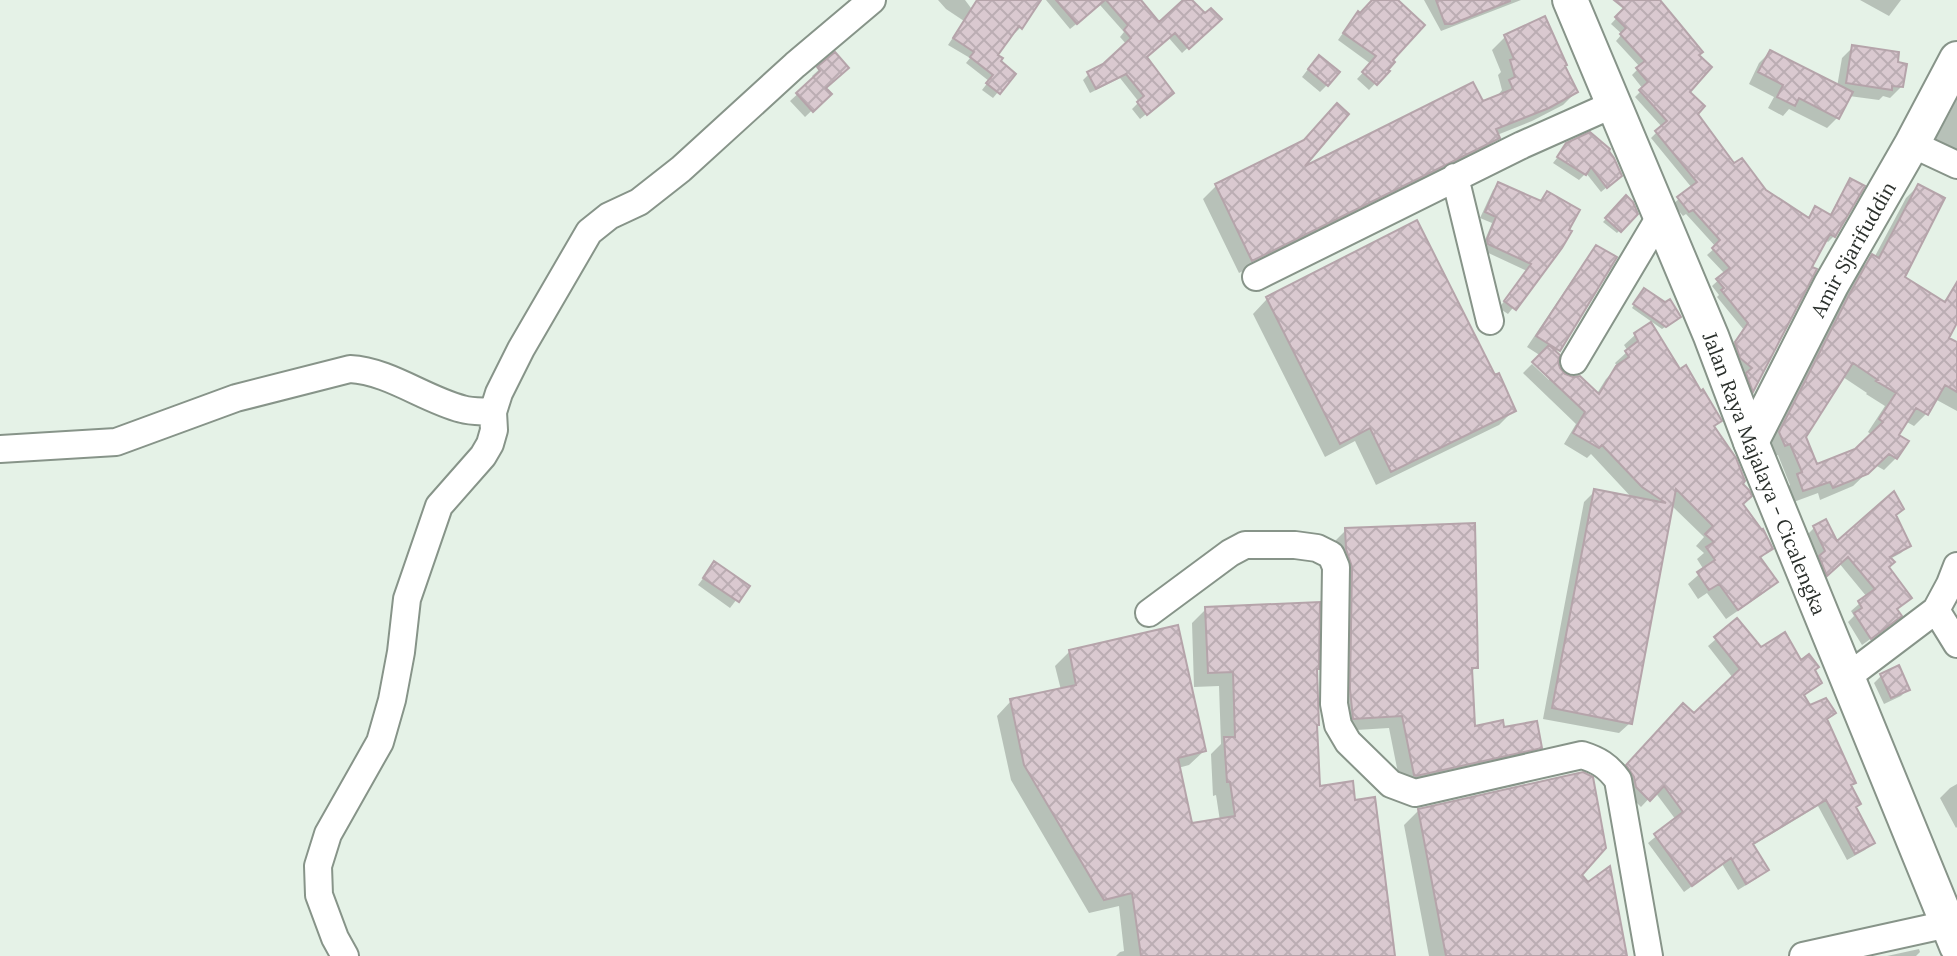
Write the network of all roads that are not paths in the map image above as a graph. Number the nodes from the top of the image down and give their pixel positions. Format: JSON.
{"nodes":[{"id":1,"x":872,"y":0,"type":"edge"},
{"id":2,"x":1574,"y":2,"type":"edge"},
{"id":3,"x":1957,"y":59,"type":"edge"},
{"id":4,"x":1614,"y":104,"type":"junction"},
{"id":5,"x":1912,"y":144,"type":"junction"},
{"id":6,"x":1957,"y":165,"type":"edge"},
{"id":7,"x":1455,"y":177,"type":"junction"},
{"id":8,"x":1661,"y":215,"type":"junction"},
{"id":9,"x":1256,"y":277,"type":"dead end"},
{"id":10,"x":1490,"y":321,"type":"dead end"},
{"id":11,"x":1574,"y":361,"type":"dead end"},
{"id":12,"x":493,"y":412,"type":"junction"},
{"id":13,"x":1751,"y":442,"type":"junction"},
{"id":14,"x":0,"y":449,"type":"edge"},
{"id":15,"x":1957,"y":566,"type":"edge"},
{"id":16,"x":1936,"y":610,"type":"junction"},
{"id":17,"x":1149,"y":613,"type":"dead end"},
{"id":18,"x":1957,"y":644,"type":"edge"},
{"id":19,"x":1846,"y":678,"type":"junction"},
{"id":20,"x":1952,"y":935,"type":"edge"},
{"id":21,"x":345,"y":956,"type":"edge"},
{"id":22,"x":1649,"y":956,"type":"edge"},
{"id":23,"x":1803,"y":956,"type":"edge"}],
"edges":[{"from":1,"to":12,"type":"street"},
{"from":2,"to":4,"type":"main road","name":"Jalan Raya Majalaya - Cicalengka"},
{"from":3,"to":5,"type":"main road","name":"Amir Sjarifuddin"},
{"from":4,"to":7,"type":"street"},
{"from":4,"to":8,"type":"main road","name":"Jalan Raya Majalaya - Cicalengka"},
{"from":5,"to":6,"type":"street"},
{"from":5,"to":13,"type":"main road","name":"Amir Sjarifuddin"},
{"from":7,"to":9,"type":"street"},
{"from":7,"to":10,"type":"street"},
{"from":8,"to":11,"type":"street"},
{"from":8,"to":13,"type":"main road","name":"Jalan Raya Majalaya - Cicalengka"},
{"from":12,"to":14,"type":"street"},
{"from":12,"to":21,"type":"street"},
{"from":13,"to":19,"type":"main road","name":"Jalan Raya Majalaya - Cicalengka"},
{"from":15,"to":16,"type":"street"},
{"from":16,"to":18,"type":"street"},
{"from":16,"to":19,"type":"street"},
{"from":17,"to":22,"type":"street"},
{"from":19,"to":20,"type":"main road","name":"Jalan Raya Majalaya - Cicalengka"},
{"from":20,"to":23,"type":"street"}]}
